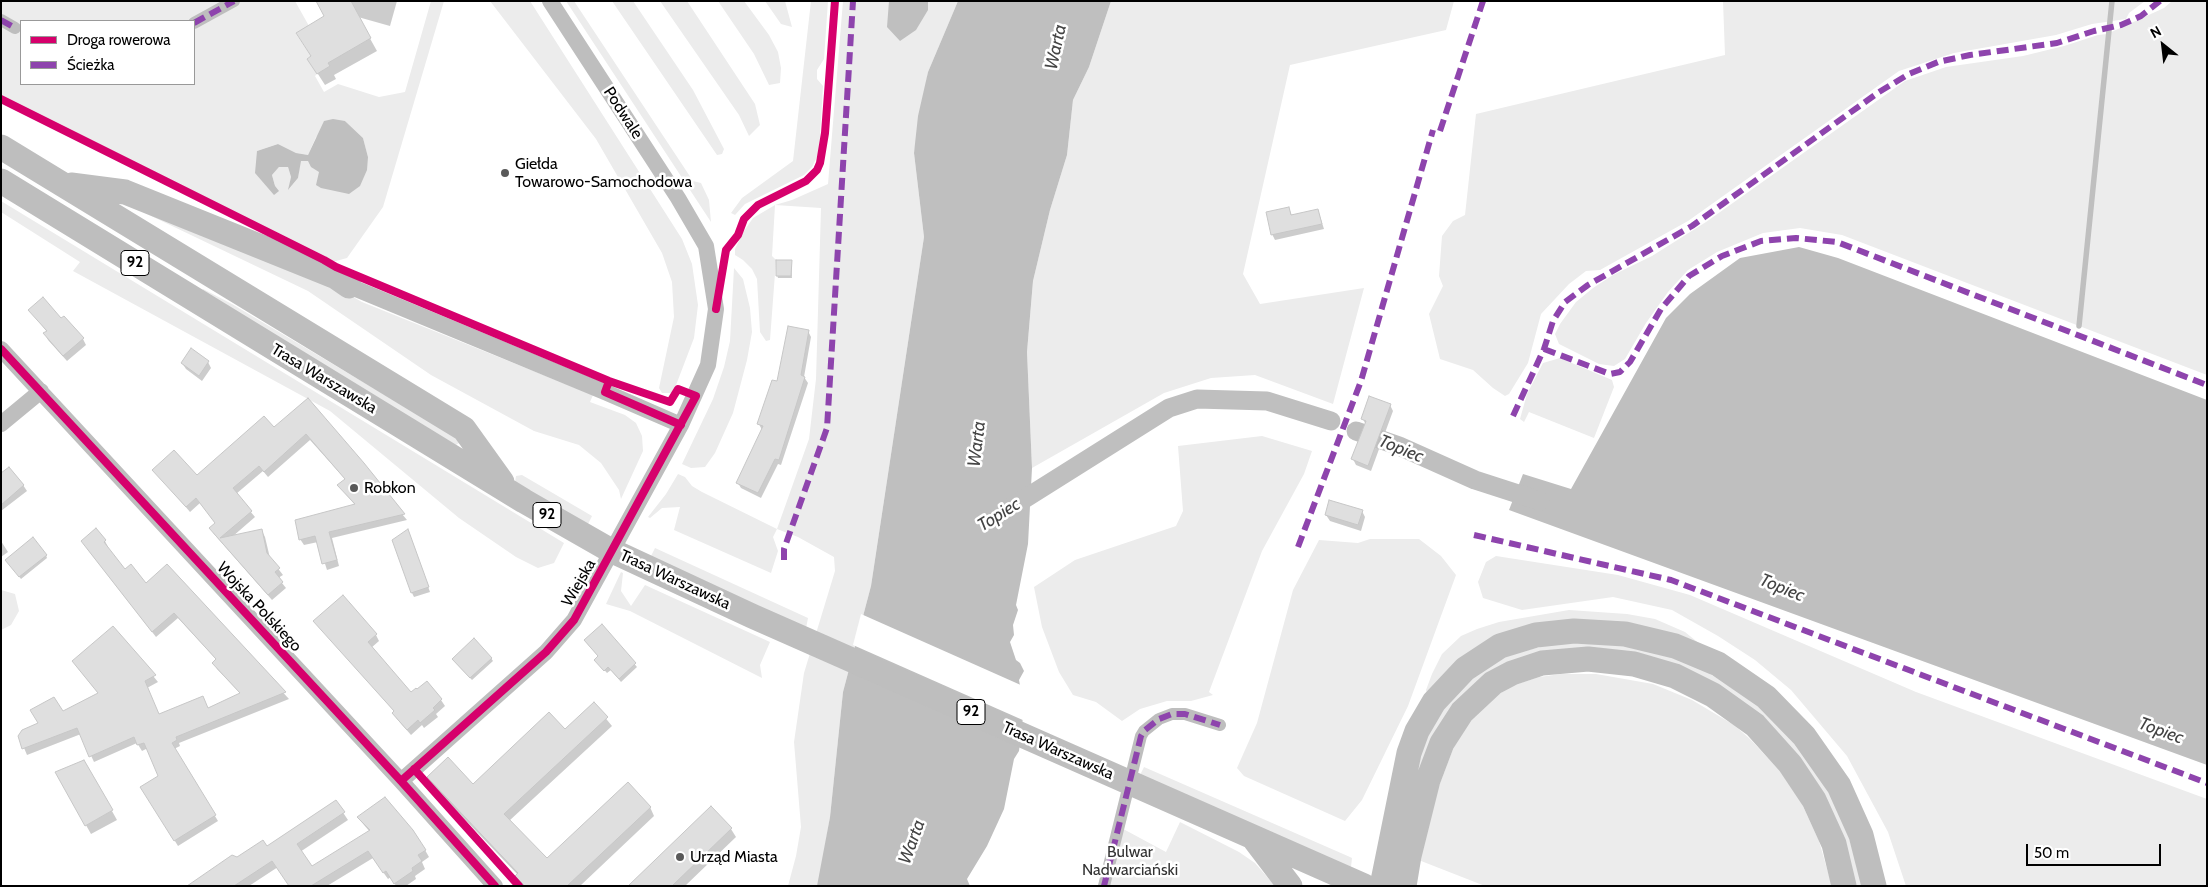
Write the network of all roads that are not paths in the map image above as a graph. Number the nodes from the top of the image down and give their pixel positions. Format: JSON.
{"nodes":[{"id":1,"x":234,"y":1,"type":"edge"},
{"id":2,"x":550,"y":1,"type":"edge"},
{"id":3,"x":1,"y":20,"type":"edge"},
{"id":4,"x":195,"y":21,"type":"edge"},
{"id":5,"x":17,"y":28,"type":"edge"},
{"id":6,"x":1,"y":147,"type":"edge"},
{"id":7,"x":1,"y":181,"type":"edge"},
{"id":8,"x":65,"y":185,"type":"junction"},
{"id":9,"x":349,"y":286,"type":"joint"},
{"id":10,"x":1,"y":348,"type":"edge"},
{"id":11,"x":41,"y":391,"type":"junction"},
{"id":12,"x":1,"y":424,"type":"edge"},
{"id":13,"x":681,"y":425,"type":"junction"},
{"id":14,"x":510,"y":492,"type":"junction"},
{"id":15,"x":1220,"y":726,"type":"dead end"},
{"id":16,"x":401,"y":781,"type":"junction"},
{"id":17,"x":1250,"y":835,"type":"junction"},
{"id":18,"x":1356,"y":883,"type":"edge"},
{"id":19,"x":495,"y":886,"type":"edge"},
{"id":20,"x":1104,"y":886,"type":"edge"},
{"id":21,"x":1290,"y":886,"type":"edge"},
{"id":22,"x":1382,"y":886,"type":"edge"},
{"id":23,"x":1404,"y":886,"type":"edge"},
{"id":24,"x":1844,"y":886,"type":"edge"},
{"id":25,"x":1874,"y":886,"type":"edge"}],
"edges":[{"from":1,"to":4,"type":"street"},
{"from":2,"to":13,"type":"street","name":"Podwale"},
{"from":3,"to":5,"type":"street"},
{"from":6,"to":8,"type":"main road","name":"Trasa Warszawska","number":"92"},
{"from":7,"to":14,"type":"main road","name":"Trasa Warszawska","number":"92"},
{"from":8,"to":9,"type":"main road"},
{"from":8,"to":14,"type":"main road","name":"Trasa Warszawska","number":"92"},
{"from":9,"to":13,"type":"street"},
{"from":10,"to":11,"type":"street","name":"Wojska Polskiego"},
{"from":11,"to":12,"type":"street"},
{"from":11,"to":16,"type":"street","name":"Wojska Polskiego"},
{"from":13,"to":16,"type":"street","name":"Wiejska"},
{"from":14,"to":17,"type":"main road","name":"Trasa Warszawska","number":"92"},
{"from":15,"to":20,"type":"street"},
{"from":16,"to":19,"type":"street","name":"Wojska Polskiego"},
{"from":17,"to":18,"type":"main road","name":"Trasa Warszawska","number":"92"},
{"from":17,"to":21,"type":"main road"},
{"from":22,"to":25,"type":"main road"},
{"from":23,"to":24,"type":"main road"}]}
